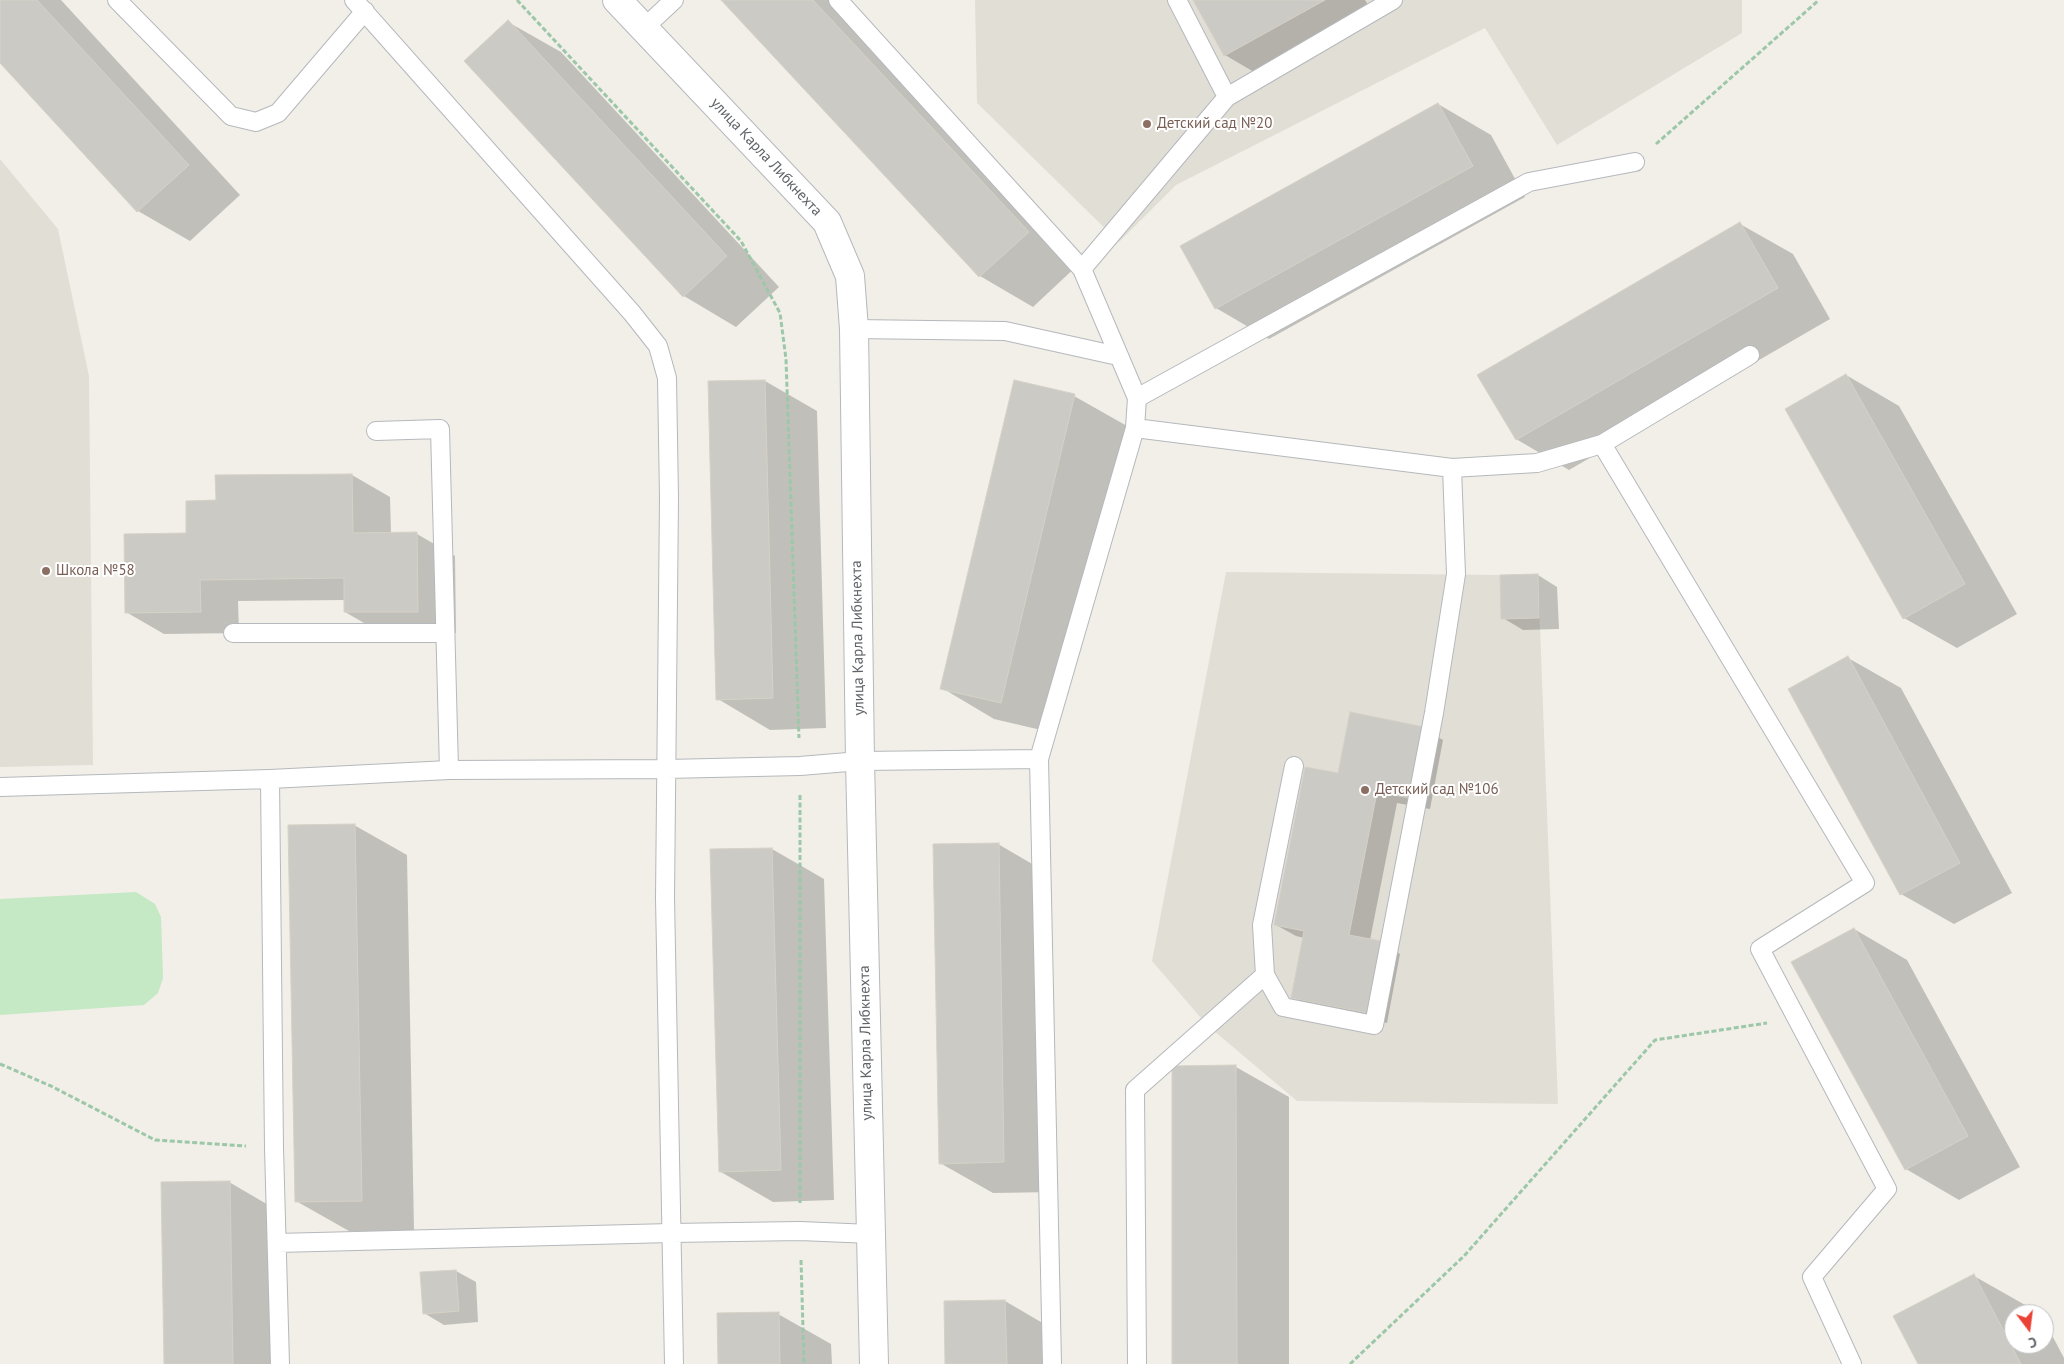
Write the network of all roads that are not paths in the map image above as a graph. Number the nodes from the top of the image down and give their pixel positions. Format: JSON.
{"nodes":[{"id":1,"x":117,"y":0,"type":"edge"},
{"id":2,"x":617,"y":0,"type":"edge"},
{"id":3,"x":674,"y":0,"type":"edge"},
{"id":4,"x":838,"y":0,"type":"edge"},
{"id":5,"x":1177,"y":0,"type":"edge"},
{"id":6,"x":1393,"y":0,"type":"edge"},
{"id":7,"x":359,"y":6,"type":"edge"},
{"id":8,"x":1370,"y":6,"type":"edge"},
{"id":9,"x":644,"y":28,"type":"junction"},
{"id":10,"x":1228,"y":97,"type":"junction"},
{"id":11,"x":1635,"y":162,"type":"road end"},
{"id":12,"x":1082,"y":269,"type":"junction"},
{"id":13,"x":854,"y":329,"type":"junction"},
{"id":14,"x":1750,"y":355,"type":"dead end"},
{"id":15,"x":1118,"y":356,"type":"junction"},
{"id":16,"x":1137,"y":398,"type":"junction"},
{"id":17,"x":1134,"y":428,"type":"junction"},
{"id":18,"x":376,"y":431,"type":"dead end"},
{"id":19,"x":1602,"y":444,"type":"junction"},
{"id":20,"x":1452,"y":468,"type":"junction"},
{"id":21,"x":233,"y":633,"type":"dead end"},
{"id":22,"x":445,"y":633,"type":"junction"},
{"id":23,"x":1039,"y":759,"type":"junction"},
{"id":24,"x":860,"y":761,"type":"junction"},
{"id":25,"x":1294,"y":766,"type":"dead end"},
{"id":26,"x":667,"y":769,"type":"junction"},
{"id":27,"x":449,"y":770,"type":"junction"},
{"id":28,"x":270,"y":779,"type":"junction"},
{"id":29,"x":0,"y":787,"type":"edge"},
{"id":30,"x":1265,"y":975,"type":"junction"},
{"id":31,"x":671,"y":1233,"type":"junction"},
{"id":32,"x":871,"y":1234,"type":"junction"},
{"id":33,"x":277,"y":1243,"type":"junction"},
{"id":34,"x":280,"y":1364,"type":"edge"},
{"id":35,"x":674,"y":1364,"type":"edge"},
{"id":36,"x":874,"y":1364,"type":"edge"},
{"id":37,"x":1052,"y":1364,"type":"edge"},
{"id":38,"x":1137,"y":1364,"type":"edge"},
{"id":39,"x":1852,"y":1364,"type":"edge"}],
"edges":[{"from":1,"to":7,"type":"lane"},
{"from":2,"to":9,"type":"street","name":"улица Карла Либкнехта"},
{"from":3,"to":9,"type":"lane"},
{"from":4,"to":12,"type":"lane"},
{"from":5,"to":10,"type":"lane"},
{"from":6,"to":8,"type":"lane"},
{"from":7,"to":26,"type":"lane"},
{"from":8,"to":10,"type":"lane"},
{"from":9,"to":13,"type":"street","name":"улица Карла Либкнехта"},
{"from":10,"to":12,"type":"lane"},
{"from":11,"to":16,"type":"lane"},
{"from":12,"to":15,"type":"lane"},
{"from":13,"to":15,"type":"lane"},
{"from":13,"to":24,"type":"street","name":"улица Карла Либкнехта"},
{"from":14,"to":19,"type":"lane"},
{"from":15,"to":16,"type":"lane"},
{"from":16,"to":17,"type":"lane"},
{"from":17,"to":20,"type":"lane"},
{"from":17,"to":23,"type":"lane"},
{"from":18,"to":22,"type":"lane"},
{"from":19,"to":20,"type":"lane"},
{"from":19,"to":39,"type":"lane"},
{"from":20,"to":30,"type":"lane"},
{"from":21,"to":22,"type":"lane"},
{"from":22,"to":27,"type":"lane"},
{"from":23,"to":24,"type":"lane"},
{"from":23,"to":37,"type":"lane"},
{"from":24,"to":26,"type":"lane"},
{"from":24,"to":32,"type":"street","name":"улица Карла Либкнехта"},
{"from":25,"to":30,"type":"lane"},
{"from":26,"to":27,"type":"lane"},
{"from":26,"to":31,"type":"lane"},
{"from":27,"to":28,"type":"lane"},
{"from":28,"to":29,"type":"lane"},
{"from":28,"to":33,"type":"lane"},
{"from":30,"to":38,"type":"lane"},
{"from":31,"to":32,"type":"lane"},
{"from":31,"to":33,"type":"lane"},
{"from":31,"to":35,"type":"lane"},
{"from":32,"to":36,"type":"street","name":"улица Карла Либкнехта"},
{"from":33,"to":34,"type":"lane"}]}
